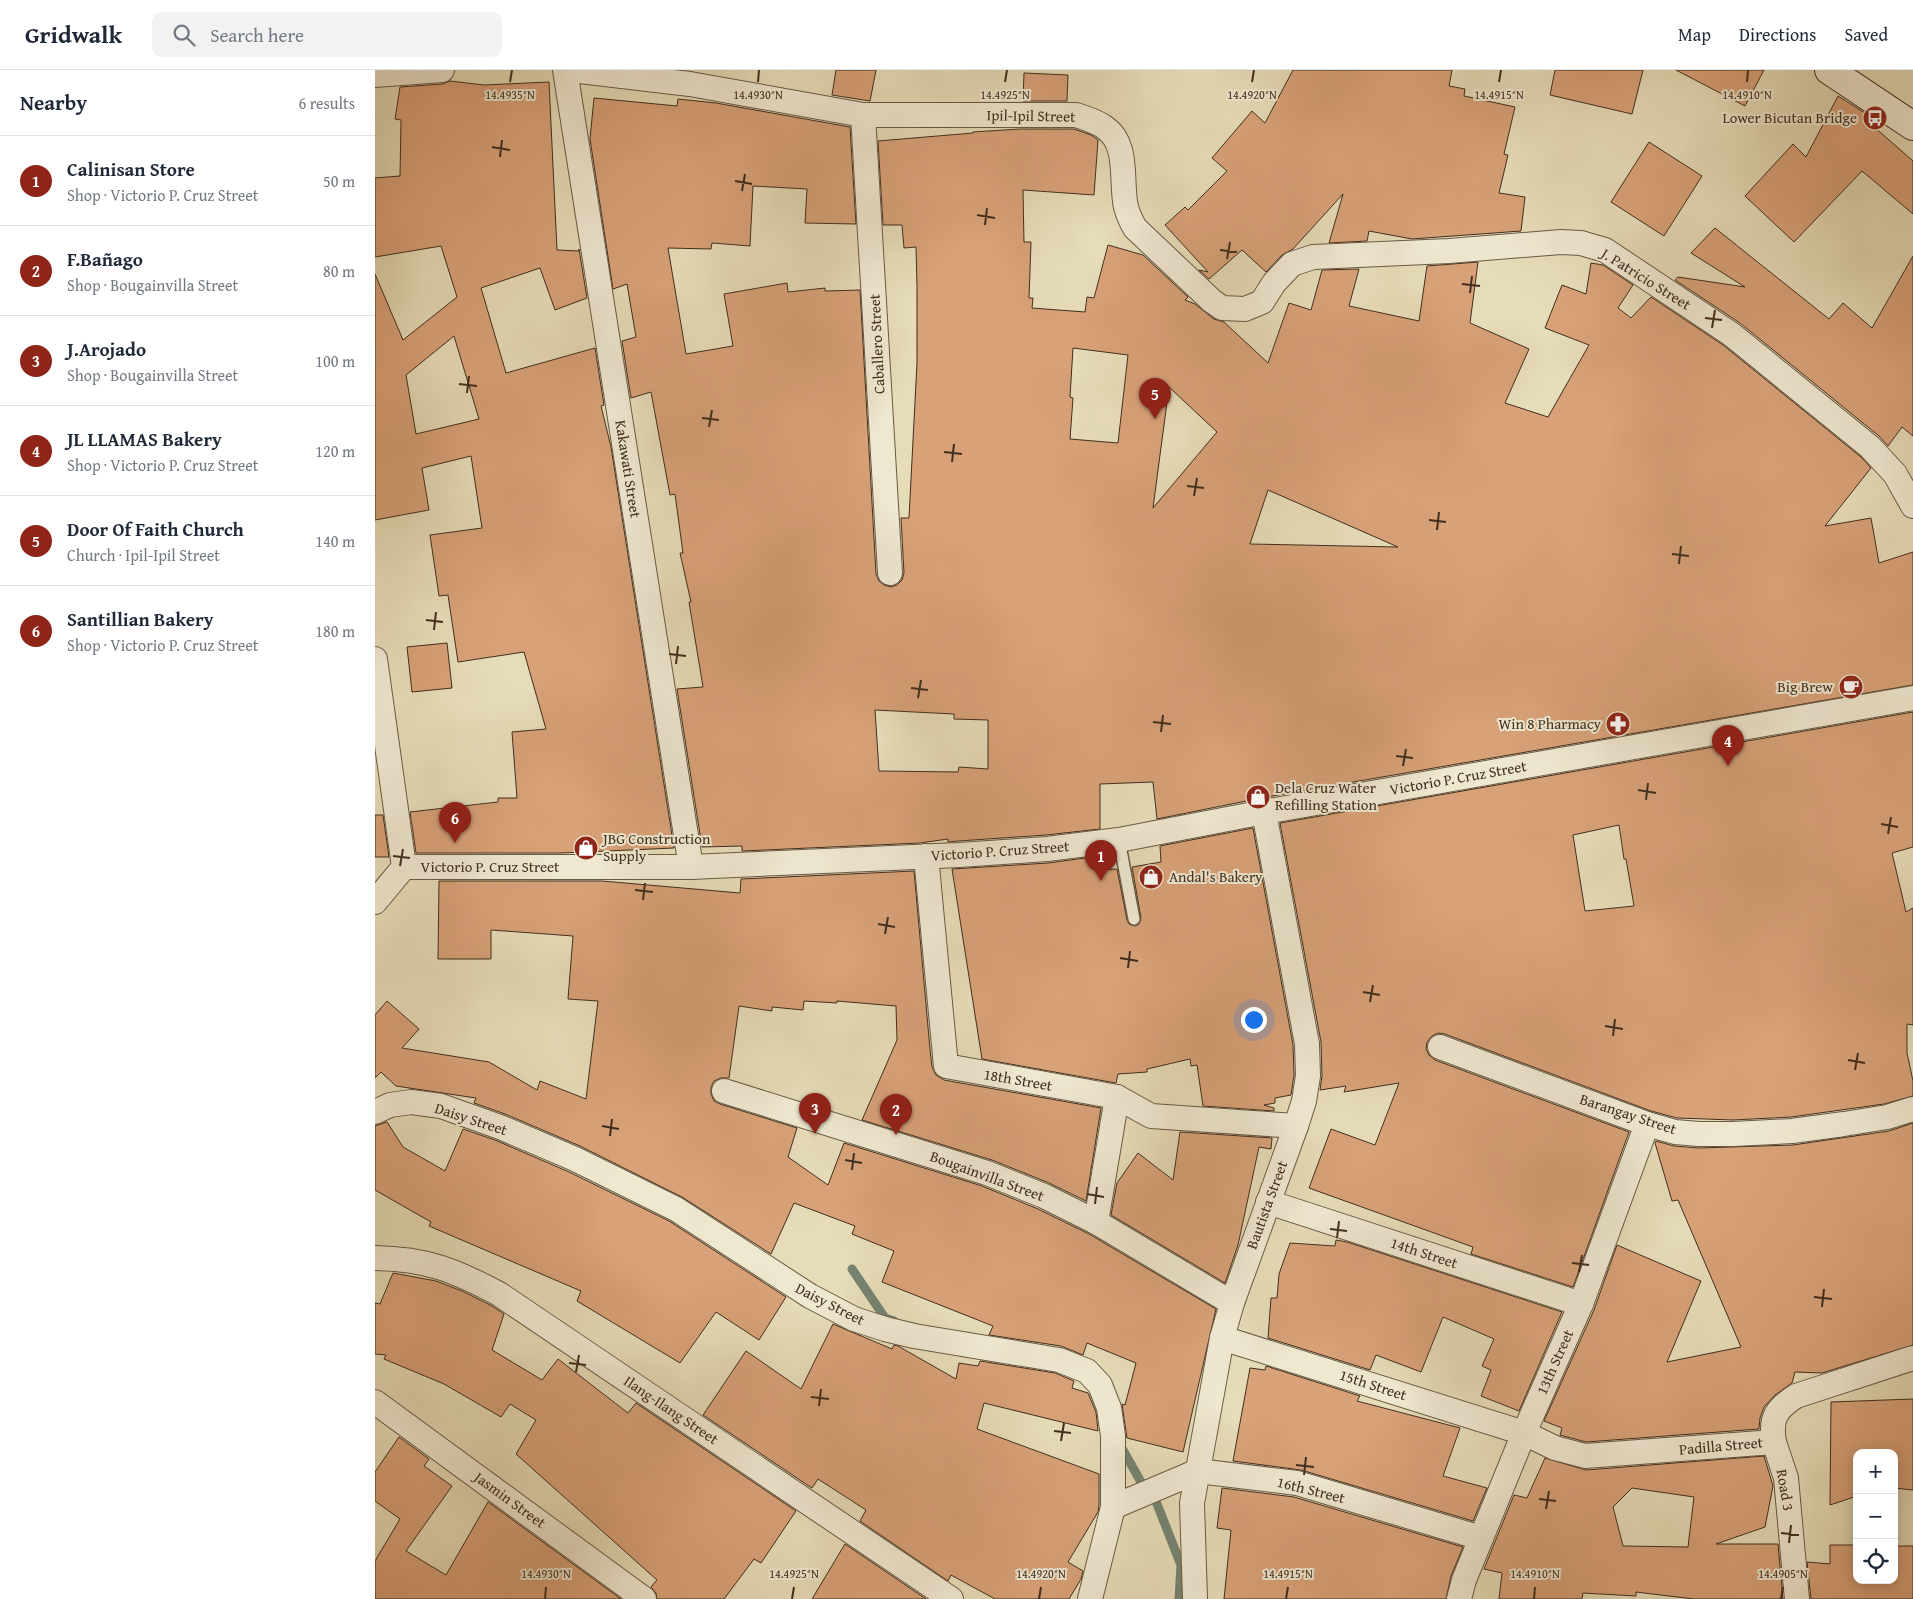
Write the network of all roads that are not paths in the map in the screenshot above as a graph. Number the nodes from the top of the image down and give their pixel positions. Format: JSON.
{"nodes":[{"id":1,"x":443,"y":70,"type":"edge"},
{"id":2,"x":565,"y":70,"type":"edge"},
{"id":3,"x":571,"y":70,"type":"edge"},
{"id":4,"x":1829,"y":70,"type":"edge"},
{"id":5,"x":375,"y":75,"type":"edge"},
{"id":6,"x":691,"y":77,"type":"edge"},
{"id":7,"x":863,"y":115,"type":"junction"},
{"id":8,"x":1911,"y":125,"type":"edge"},
{"id":9,"x":1262,"y":302,"type":"joint"},
{"id":10,"x":1913,"y":506,"type":"edge"},
{"id":11,"x":890,"y":573,"type":"dead end"},
{"id":12,"x":375,"y":660,"type":"edge"},
{"id":13,"x":1913,"y":698,"type":"edge"},
{"id":14,"x":1264,"y":812,"type":"junction"},
{"id":15,"x":1119,"y":840,"type":"junction"},
{"id":16,"x":926,"y":856,"type":"junction"},
{"id":17,"x":404,"y":867,"type":"junction"},
{"id":18,"x":691,"y":867,"type":"junction"},
{"id":19,"x":375,"y":902,"type":"edge"},
{"id":20,"x":1134,"y":919,"type":"dead end"},
{"id":21,"x":1440,"y":1046,"type":"dead end"},
{"id":22,"x":724,"y":1091,"type":"dead end"},
{"id":23,"x":1117,"y":1097,"type":"junction"},
{"id":24,"x":1913,"y":1109,"type":"edge"},
{"id":25,"x":375,"y":1112,"type":"edge"},
{"id":26,"x":1647,"y":1124,"type":"junction"},
{"id":27,"x":1296,"y":1126,"type":"junction"},
{"id":28,"x":1268,"y":1202,"type":"junction"},
{"id":29,"x":1095,"y":1222,"type":"junction"},
{"id":30,"x":375,"y":1258,"type":"edge"},
{"id":31,"x":1232,"y":1302,"type":"junction"},
{"id":32,"x":1581,"y":1304,"type":"junction"},
{"id":33,"x":1222,"y":1338,"type":"junction"},
{"id":34,"x":1913,"y":1358,"type":"edge"},
{"id":35,"x":375,"y":1402,"type":"edge"},
{"id":36,"x":1524,"y":1433,"type":"junction"},
{"id":37,"x":1774,"y":1442,"type":"junction"},
{"id":38,"x":1188,"y":1475,"type":"junction"},
{"id":39,"x":1118,"y":1504,"type":"junction"},
{"id":40,"x":1481,"y":1538,"type":"junction"},
{"id":41,"x":644,"y":1599,"type":"edge"},
{"id":42,"x":951,"y":1599,"type":"edge"},
{"id":43,"x":1090,"y":1599,"type":"edge"},
{"id":44,"x":1195,"y":1599,"type":"edge"},
{"id":45,"x":1459,"y":1599,"type":"edge"},
{"id":46,"x":1797,"y":1599,"type":"edge"}],
"edges":[{"from":1,"to":5,"type":"street"},
{"from":2,"to":18,"type":"street","name":"Kakawati Street"},
{"from":3,"to":6,"type":"street","name":"Ipil-Ipil Street"},
{"from":4,"to":8,"type":"main road"},
{"from":6,"to":7,"type":"street","name":"Ipil-Ipil Street"},
{"from":7,"to":9,"type":"street","name":"Ipil-Ipil Street"},
{"from":7,"to":11,"type":"street","name":"Caballero Street"},
{"from":9,"to":10,"type":"street","name":"J. Patricio Street"},
{"from":12,"to":17,"type":"street"},
{"from":13,"to":14,"type":"street","name":"Victorio P. Cruz Street"},
{"from":14,"to":15,"type":"street","name":"Victorio P. Cruz Street"},
{"from":14,"to":27,"type":"street","name":"Bautista Street"},
{"from":15,"to":16,"type":"street","name":"Victorio P. Cruz Street"},
{"from":15,"to":20,"type":"lane"},
{"from":16,"to":18,"type":"street","name":"Victorio P. Cruz Street"},
{"from":16,"to":23,"type":"street","name":"18th Street"},
{"from":17,"to":18,"type":"street","name":"Victorio P. Cruz Street"},
{"from":17,"to":19,"type":"street"},
{"from":21,"to":26,"type":"street","name":"Barangay Street"},
{"from":22,"to":29,"type":"street","name":"Bougainvilla Street"},
{"from":23,"to":27,"type":"street","name":"18th Street"},
{"from":23,"to":29,"type":"street"},
{"from":24,"to":26,"type":"street","name":"Barangay Street"},
{"from":25,"to":39,"type":"street","name":"Daisy Street"},
{"from":26,"to":32,"type":"street","name":"13th Street"},
{"from":27,"to":28,"type":"street","name":"Bautista Street"},
{"from":28,"to":31,"type":"street","name":"Bautista Street"},
{"from":28,"to":32,"type":"street","name":"14th Street"},
{"from":29,"to":31,"type":"street","name":"Bougainvilla Street"},
{"from":30,"to":42,"type":"street","name":"Ilang-Ilang Street"},
{"from":31,"to":33,"type":"street","name":"Bautista Street"},
{"from":32,"to":36,"type":"street","name":"13th Street"},
{"from":33,"to":36,"type":"street","name":"15th Street"},
{"from":33,"to":38,"type":"street","name":"Bautista Street"},
{"from":34,"to":37,"type":"street","name":"Padilla Street"},
{"from":35,"to":41,"type":"street","name":"Jasmin Street"},
{"from":36,"to":37,"type":"street","name":"Padilla Street"},
{"from":36,"to":40,"type":"street","name":"13th Street"},
{"from":37,"to":46,"type":"street","name":"Road 3"},
{"from":38,"to":39,"type":"street","name":"16th Street"},
{"from":38,"to":40,"type":"street","name":"16th Street"},
{"from":38,"to":44,"type":"street","name":"Bautista Street"},
{"from":39,"to":43,"type":"street","name":"Daisy Street"},
{"from":40,"to":45,"type":"street","name":"13th Street"}]}
